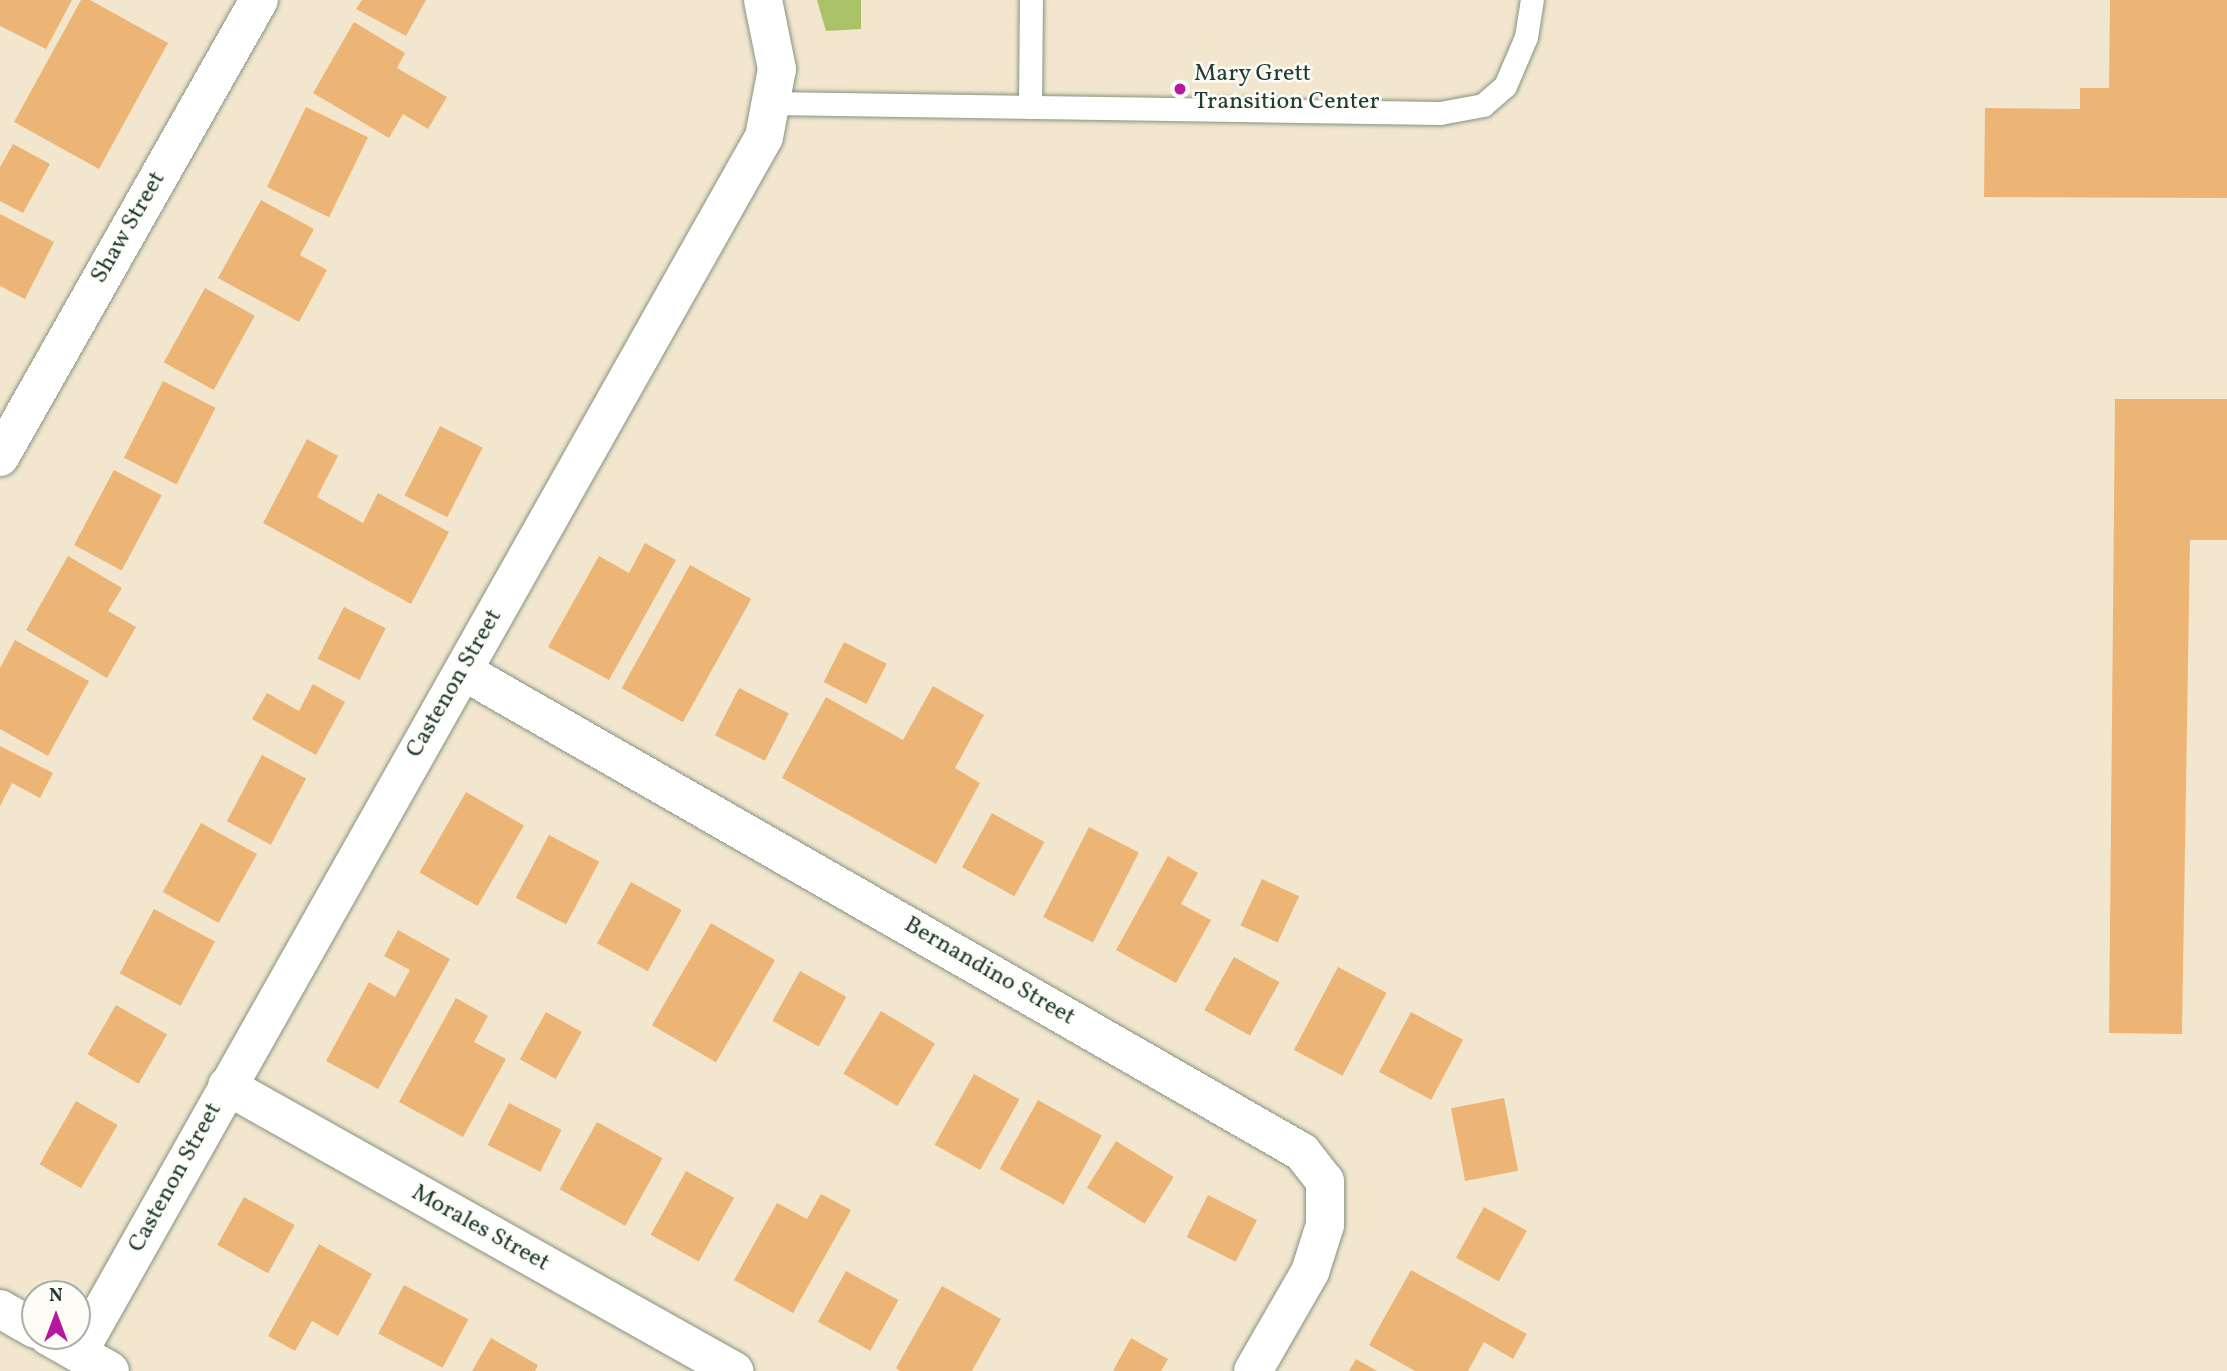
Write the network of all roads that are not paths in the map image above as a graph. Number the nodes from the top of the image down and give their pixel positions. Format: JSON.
{"nodes":[{"id":1,"x":259,"y":0,"type":"edge"},
{"id":2,"x":763,"y":0,"type":"edge"},
{"id":3,"x":1031,"y":0,"type":"edge"},
{"id":4,"x":1532,"y":0,"type":"edge"},
{"id":5,"x":770,"y":103,"type":"junction"},
{"id":6,"x":1030,"y":107,"type":"junction"},
{"id":7,"x":12,"y":405,"type":"edge"},
{"id":8,"x":0,"y":457,"type":"edge"},
{"id":9,"x":463,"y":671,"type":"junction"},
{"id":10,"x":227,"y":1086,"type":"junction"},
{"id":11,"x":0,"y":1309,"type":"edge"},
{"id":12,"x":21,"y":1321,"type":"edge"},
{"id":13,"x":78,"y":1353,"type":"edge"},
{"id":14,"x":734,"y":1371,"type":"edge"},
{"id":15,"x":1253,"y":1371,"type":"edge"}],
"edges":[{"from":1,"to":7,"type":"street","name":"Shaw Street"},
{"from":2,"to":5,"type":"street","name":"Castenon Street"},
{"from":3,"to":6,"type":"lane"},
{"from":4,"to":6,"type":"lane"},
{"from":5,"to":6,"type":"lane"},
{"from":5,"to":9,"type":"street","name":"Castenon Street"},
{"from":7,"to":8,"type":"street","name":"Shaw Street"},
{"from":9,"to":10,"type":"street","name":"Castenon Street"},
{"from":9,"to":15,"type":"street","name":"Bernandino Street"},
{"from":10,"to":13,"type":"street","name":"Castenon Street"},
{"from":10,"to":14,"type":"street","name":"Morales Street"},
{"from":11,"to":12,"type":"street"}]}
